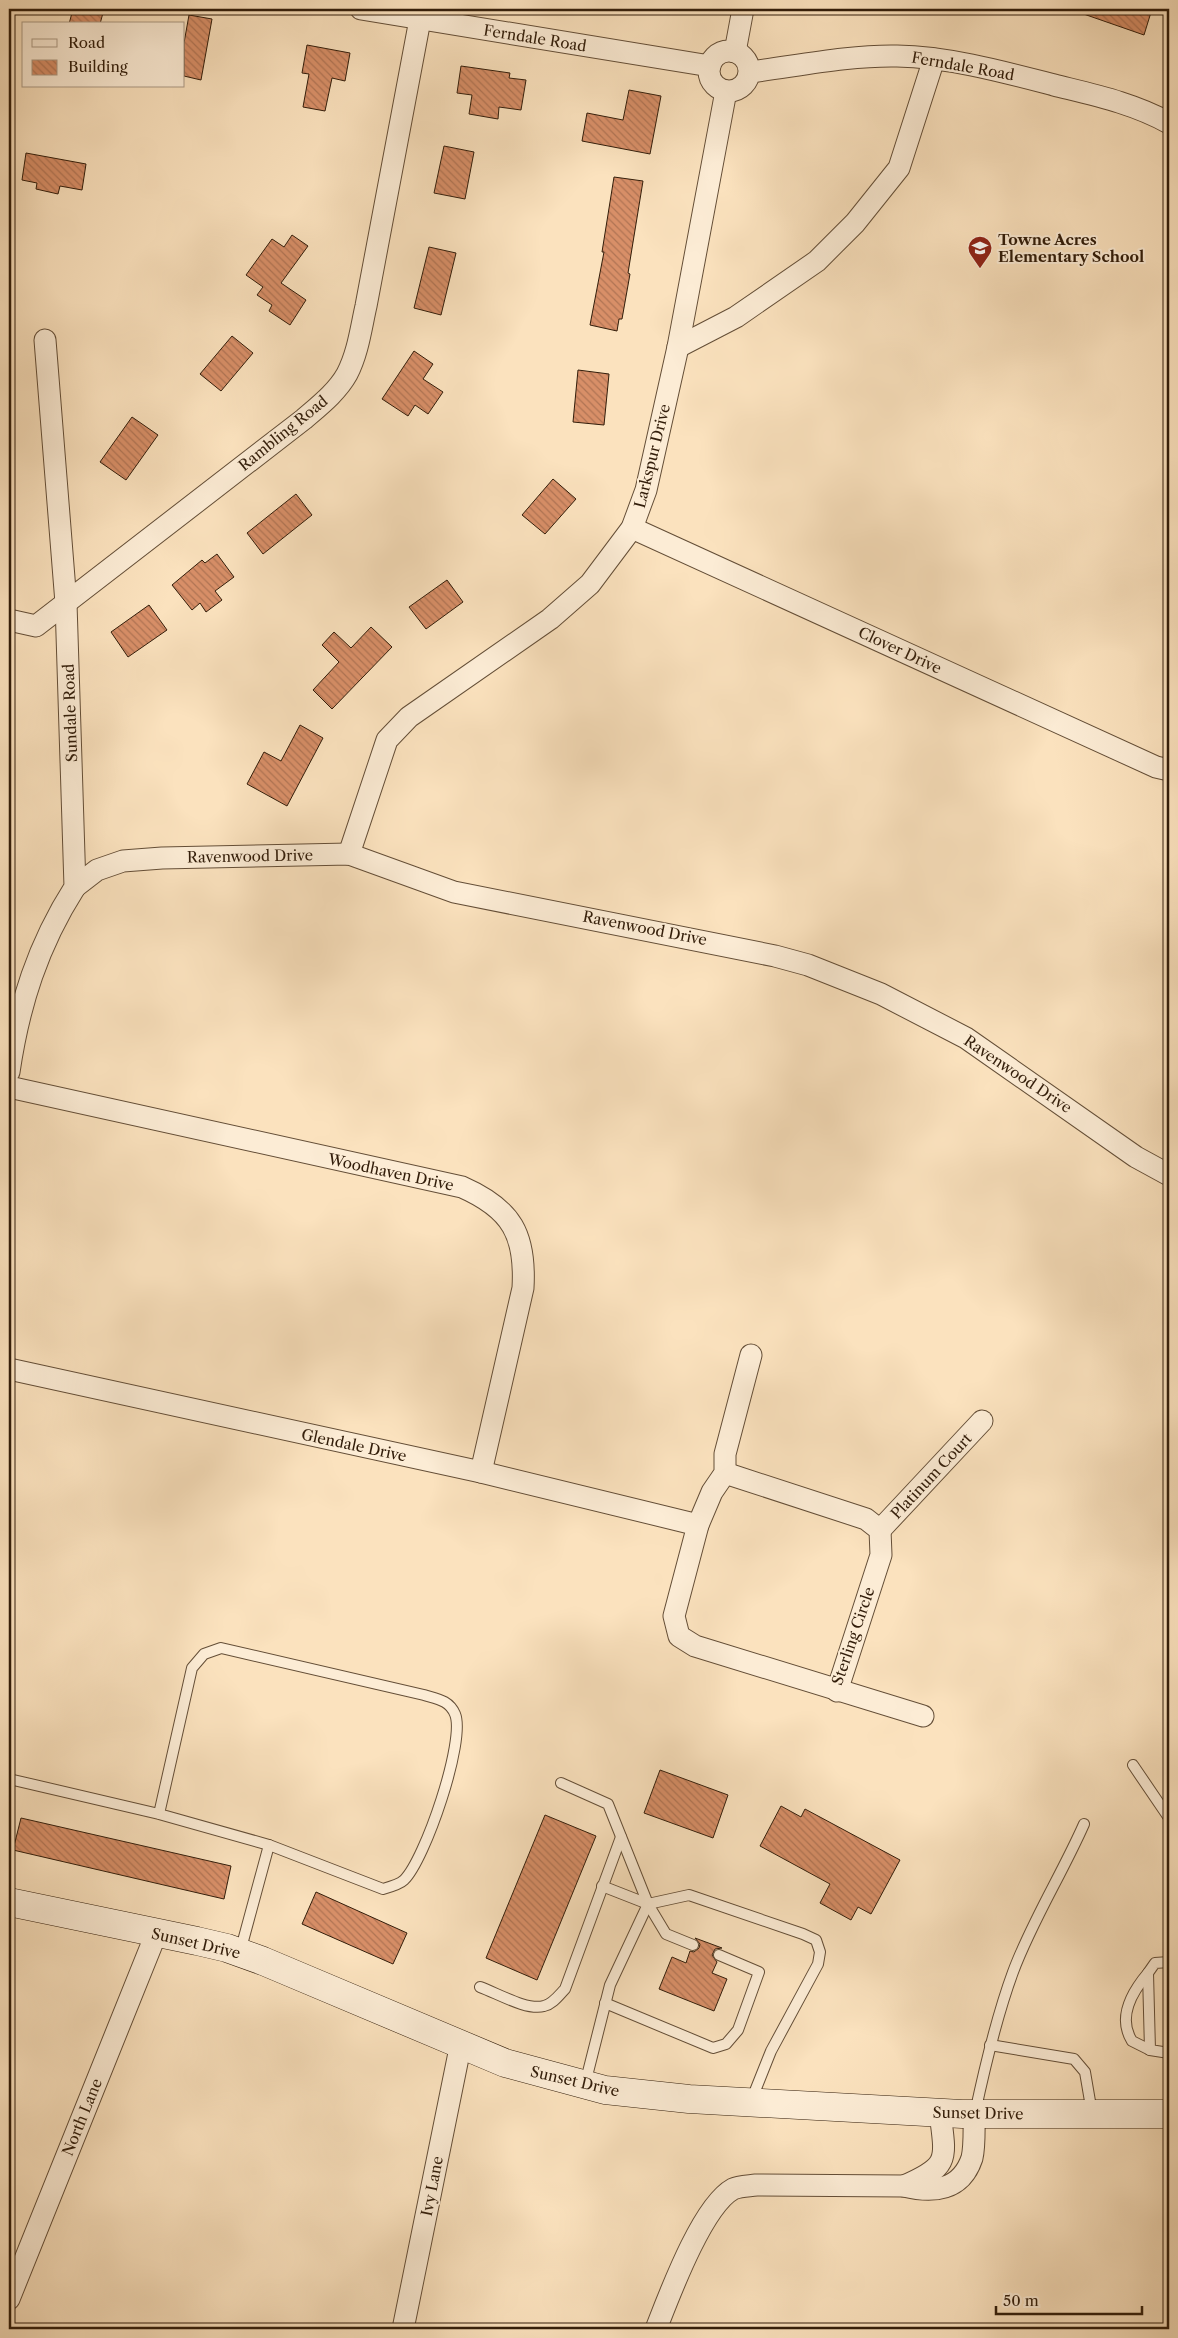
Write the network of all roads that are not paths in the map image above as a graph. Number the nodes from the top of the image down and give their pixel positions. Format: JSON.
{"nodes":[{"id":1,"x":361,"y":9,"type":"edge"},
{"id":2,"x":743,"y":9,"type":"edge"},
{"id":3,"x":421,"y":14,"type":"edge"},
{"id":4,"x":735,"y":52,"type":"junction"},
{"id":5,"x":934,"y":59,"type":"junction"},
{"id":6,"x":710,"y":66,"type":"junction"},
{"id":7,"x":750,"y":72,"type":"junction"},
{"id":8,"x":726,"y":91,"type":"junction"},
{"id":9,"x":1169,"y":123,"type":"edge"},
{"id":10,"x":45,"y":340,"type":"dead end"},
{"id":11,"x":678,"y":347,"type":"junction"},
{"id":12,"x":632,"y":528,"type":"junction"},
{"id":13,"x":66,"y":603,"type":"junction"},
{"id":14,"x":9,"y":620,"type":"edge"},
{"id":15,"x":1169,"y":770,"type":"edge"},
{"id":16,"x":349,"y":854,"type":"junction"},
{"id":17,"x":75,"y":887,"type":"junction"},
{"id":18,"x":9,"y":1072,"type":"edge"},
{"id":19,"x":9,"y":1087,"type":"edge"},
{"id":20,"x":1169,"y":1175,"type":"edge"},
{"id":21,"x":751,"y":1355,"type":"dead end"},
{"id":22,"x":9,"y":1369,"type":"edge"},
{"id":23,"x":982,"y":1422,"type":"dead end"},
{"id":24,"x":481,"y":1472,"type":"junction"},
{"id":25,"x":725,"y":1473,"type":"junction"},
{"id":26,"x":698,"y":1524,"type":"junction"},
{"id":27,"x":880,"y":1530,"type":"junction"},
{"id":28,"x":837,"y":1691,"type":"junction"},
{"id":29,"x":923,"y":1716,"type":"dead end"},
{"id":30,"x":1133,"y":1765,"type":"dead end"},
{"id":31,"x":9,"y":1779,"type":"edge"},
{"id":32,"x":561,"y":1783,"type":"dead end"},
{"id":33,"x":160,"y":1814,"type":"junction"},
{"id":34,"x":1169,"y":1818,"type":"edge"},
{"id":35,"x":1084,"y":1824,"type":"dead end"},
{"id":36,"x":621,"y":1837,"type":"junction"},
{"id":37,"x":269,"y":1845,"type":"junction"},
{"id":38,"x":602,"y":1886,"type":"junction"},
{"id":39,"x":9,"y":1902,"type":"edge"},
{"id":40,"x":648,"y":1904,"type":"junction"},
{"id":41,"x":156,"y":1934,"type":"junction"},
{"id":42,"x":693,"y":1945,"type":"dead end"},
{"id":43,"x":240,"y":1953,"type":"junction"},
{"id":44,"x":719,"y":1955,"type":"dead end"},
{"id":45,"x":1169,"y":1962,"type":"edge"},
{"id":46,"x":1148,"y":1973,"type":"junction"},
{"id":47,"x":480,"y":1986,"type":"dead end"},
{"id":48,"x":605,"y":2003,"type":"junction"},
{"id":49,"x":461,"y":2043,"type":"junction"},
{"id":50,"x":990,"y":2045,"type":"junction"},
{"id":51,"x":1150,"y":2050,"type":"junction"},
{"id":52,"x":1169,"y":2054,"type":"edge"},
{"id":53,"x":585,"y":2085,"type":"junction"},
{"id":54,"x":750,"y":2102,"type":"junction"},
{"id":55,"x":940,"y":2113,"type":"junction"},
{"id":56,"x":974,"y":2114,"type":"junction"},
{"id":57,"x":1092,"y":2114,"type":"junction"},
{"id":58,"x":1169,"y":2114,"type":"edge"},
{"id":59,"x":904,"y":2186,"type":"junction"},
{"id":60,"x":9,"y":2299,"type":"edge"},
{"id":61,"x":403,"y":2329,"type":"edge"},
{"id":62,"x":656,"y":2329,"type":"edge"}],
"edges":[{"from":1,"to":3,"type":"street","name":"Ferndale Road"},
{"from":2,"to":4,"type":"street"},
{"from":3,"to":6,"type":"street","name":"Ferndale Road"},
{"from":3,"to":13,"type":"street","name":"Rambling Road"},
{"from":4,"to":6,"type":"street"},
{"from":4,"to":7,"type":"street"},
{"from":5,"to":7,"type":"street","name":"Ferndale Road"},
{"from":5,"to":9,"type":"street","name":"Ferndale Road"},
{"from":5,"to":11,"type":"street"},
{"from":6,"to":8,"type":"street"},
{"from":7,"to":8,"type":"street"},
{"from":8,"to":11,"type":"street","name":"Larkspur Drive"},
{"from":10,"to":13,"type":"street","name":"Sundale Road"},
{"from":11,"to":12,"type":"street","name":"Larkspur Drive"},
{"from":12,"to":15,"type":"street","name":"Clover Drive"},
{"from":12,"to":16,"type":"street","name":"Larkspur Drive"},
{"from":13,"to":14,"type":"street","name":"Rambling Road"},
{"from":13,"to":17,"type":"street","name":"Sundale Road"},
{"from":16,"to":17,"type":"street","name":"Ravenwood Drive"},
{"from":16,"to":20,"type":"street","name":"Ravenwood Drive"},
{"from":17,"to":18,"type":"street"},
{"from":19,"to":24,"type":"street","name":"Woodhaven Drive"},
{"from":21,"to":25,"type":"street"},
{"from":22,"to":24,"type":"street","name":"Glendale Drive"},
{"from":23,"to":27,"type":"street","name":"Platinum Court"},
{"from":24,"to":26,"type":"street","name":"Glendale Drive"},
{"from":25,"to":26,"type":"street","name":"Sterling Circle"},
{"from":25,"to":27,"type":"street"},
{"from":26,"to":28,"type":"street","name":"Sterling Circle"},
{"from":27,"to":28,"type":"street","name":"Sterling Circle"},
{"from":28,"to":29,"type":"street"},
{"from":30,"to":34,"type":"lane"},
{"from":31,"to":33,"type":"lane"},
{"from":32,"to":36,"type":"lane"},
{"from":33,"to":37,"type":"lane"},
{"from":33,"to":37,"type":"lane"},
{"from":35,"to":50,"type":"lane"},
{"from":36,"to":38,"type":"lane"},
{"from":36,"to":40,"type":"lane"},
{"from":37,"to":43,"type":"lane"},
{"from":38,"to":40,"type":"lane"},
{"from":38,"to":47,"type":"lane"},
{"from":39,"to":41,"type":"main road","name":"Sunset Drive"},
{"from":40,"to":42,"type":"lane"},
{"from":40,"to":48,"type":"lane"},
{"from":40,"to":54,"type":"lane"},
{"from":41,"to":43,"type":"main road","name":"Sunset Drive"},
{"from":41,"to":60,"type":"street","name":"North Lane"},
{"from":43,"to":49,"type":"main road","name":"Sunset Drive"},
{"from":44,"to":48,"type":"lane"},
{"from":45,"to":46,"type":"lane"},
{"from":46,"to":51,"type":"lane"},
{"from":46,"to":51,"type":"lane"},
{"from":48,"to":53,"type":"lane"},
{"from":49,"to":53,"type":"main road","name":"Sunset Drive"},
{"from":49,"to":61,"type":"street","name":"Ivy Lane"},
{"from":50,"to":56,"type":"lane"},
{"from":50,"to":57,"type":"lane"},
{"from":51,"to":52,"type":"lane"},
{"from":53,"to":54,"type":"main road","name":"Sunset Drive"},
{"from":54,"to":55,"type":"main road","name":"Sunset Drive"},
{"from":55,"to":56,"type":"main road","name":"Sunset Drive"},
{"from":55,"to":59,"type":"street"},
{"from":56,"to":57,"type":"main road","name":"Sunset Drive"},
{"from":56,"to":59,"type":"street"},
{"from":57,"to":58,"type":"main road","name":"Sunset Drive"},
{"from":59,"to":62,"type":"street"}]}
